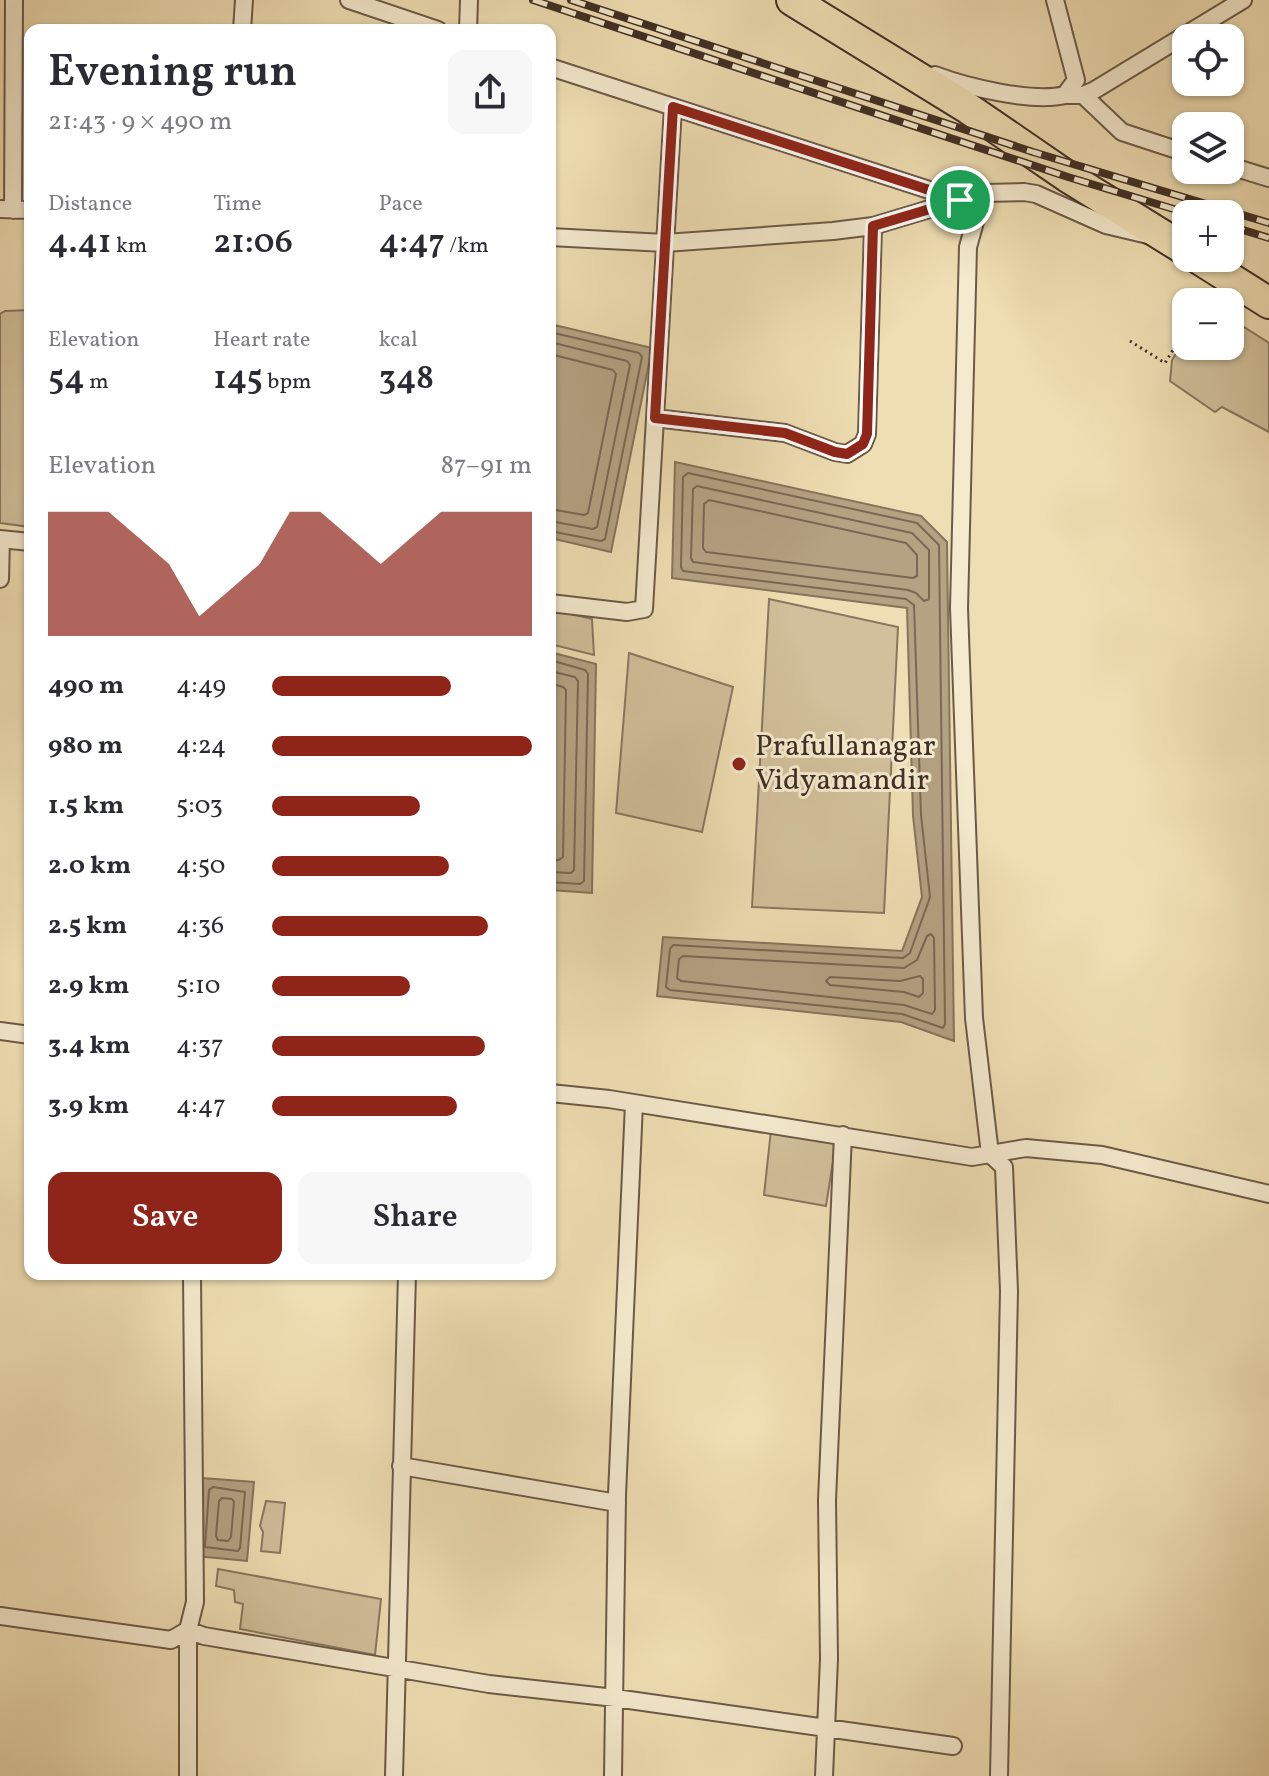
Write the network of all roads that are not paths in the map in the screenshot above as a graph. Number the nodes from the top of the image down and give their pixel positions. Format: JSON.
{"nodes":[{"id":1,"x":14,"y":0,"type":"edge"},
{"id":2,"x":244,"y":0,"type":"edge"},
{"id":3,"x":349,"y":0,"type":"edge"},
{"id":4,"x":469,"y":0,"type":"edge"},
{"id":5,"x":792,"y":0,"type":"edge"},
{"id":6,"x":1055,"y":0,"type":"edge"},
{"id":7,"x":1243,"y":0,"type":"edge"},
{"id":8,"x":242,"y":24,"type":"edge"},
{"id":9,"x":420,"y":24,"type":"edge"},
{"id":10,"x":468,"y":24,"type":"edge"},
{"id":11,"x":886,"y":56,"type":"junction"},
{"id":12,"x":556,"y":69,"type":"edge"},
{"id":13,"x":1065,"y":95,"type":"junction"},
{"id":14,"x":1083,"y":95,"type":"junction"},
{"id":15,"x":673,"y":107,"type":"junction"},
{"id":16,"x":1172,"y":148,"type":"edge"},
{"id":17,"x":1244,"y":170,"type":"edge"},
{"id":18,"x":1269,"y":178,"type":"edge"},
{"id":19,"x":983,"y":193,"type":"junction"},
{"id":20,"x":960,"y":200,"type":"junction"},
{"id":21,"x":6,"y":209,"type":"edge"},
{"id":22,"x":873,"y":226,"type":"junction"},
{"id":23,"x":556,"y":237,"type":"edge"},
{"id":24,"x":1172,"y":240,"type":"edge"},
{"id":25,"x":1172,"y":242,"type":"edge"},
{"id":26,"x":665,"y":243,"type":"junction"},
{"id":27,"x":1220,"y":272,"type":"edge"},
{"id":28,"x":1269,"y":303,"type":"edge"},
{"id":29,"x":655,"y":418,"type":"junction"},
{"id":30,"x":0,"y":539,"type":"edge"},
{"id":31,"x":24,"y":541,"type":"edge"},
{"id":32,"x":0,"y":579,"type":"edge"},
{"id":33,"x":556,"y":604,"type":"edge"},
{"id":34,"x":0,"y":1031,"type":"edge"},
{"id":35,"x":24,"y":1034,"type":"edge"},
{"id":36,"x":556,"y":1094,"type":"edge"},
{"id":37,"x":634,"y":1103,"type":"junction"},
{"id":38,"x":843,"y":1135,"type":"junction"},
{"id":39,"x":990,"y":1154,"type":"junction"},
{"id":40,"x":1269,"y":1194,"type":"edge"},
{"id":41,"x":192,"y":1280,"type":"edge"},
{"id":42,"x":407,"y":1280,"type":"edge"},
{"id":43,"x":401,"y":1466,"type":"junction"},
{"id":44,"x":617,"y":1503,"type":"junction"},
{"id":45,"x":0,"y":1616,"type":"edge"},
{"id":46,"x":188,"y":1630,"type":"junction"},
{"id":47,"x":398,"y":1669,"type":"junction"},
{"id":48,"x":615,"y":1698,"type":"junction"},
{"id":49,"x":826,"y":1730,"type":"junction"},
{"id":50,"x":953,"y":1746,"type":"dead end"},
{"id":51,"x":188,"y":1776,"type":"edge"},
{"id":52,"x":394,"y":1776,"type":"edge"},
{"id":53,"x":613,"y":1776,"type":"edge"},
{"id":54,"x":824,"y":1776,"type":"edge"},
{"id":55,"x":999,"y":1776,"type":"edge"}],
"edges":[{"from":1,"to":21,"type":"street"},
{"from":2,"to":8,"type":"street"},
{"from":3,"to":9,"type":"street"},
{"from":4,"to":10,"type":"street"},
{"from":5,"to":11,"type":"highway"},
{"from":6,"to":13,"type":"street"},
{"from":7,"to":14,"type":"street"},
{"from":11,"to":13,"type":"street"},
{"from":11,"to":24,"type":"highway"},
{"from":12,"to":15,"type":"street"},
{"from":13,"to":14,"type":"street"},
{"from":14,"to":16,"type":"street"},
{"from":15,"to":20,"type":"street"},
{"from":15,"to":26,"type":"street"},
{"from":17,"to":18,"type":"street"},
{"from":19,"to":20,"type":"street"},
{"from":19,"to":25,"type":"street"},
{"from":19,"to":39,"type":"street"},
{"from":20,"to":22,"type":"street"},
{"from":22,"to":26,"type":"street"},
{"from":22,"to":29,"type":"street"},
{"from":23,"to":26,"type":"street"},
{"from":26,"to":29,"type":"street"},
{"from":27,"to":28,"type":"highway"},
{"from":29,"to":33,"type":"street"},
{"from":30,"to":31,"type":"street"},
{"from":30,"to":32,"type":"street"},
{"from":34,"to":35,"type":"street"},
{"from":36,"to":37,"type":"street"},
{"from":37,"to":38,"type":"street"},
{"from":37,"to":44,"type":"street"},
{"from":38,"to":39,"type":"street"},
{"from":38,"to":49,"type":"street"},
{"from":39,"to":40,"type":"street"},
{"from":39,"to":55,"type":"street"},
{"from":41,"to":46,"type":"street"},
{"from":42,"to":43,"type":"street"},
{"from":43,"to":44,"type":"street"},
{"from":43,"to":47,"type":"street"},
{"from":44,"to":48,"type":"street"},
{"from":45,"to":46,"type":"street"},
{"from":46,"to":47,"type":"street"},
{"from":46,"to":51,"type":"street"},
{"from":47,"to":48,"type":"street"},
{"from":47,"to":52,"type":"street"},
{"from":48,"to":49,"type":"street"},
{"from":48,"to":53,"type":"street"},
{"from":49,"to":50,"type":"street"},
{"from":49,"to":54,"type":"street"}]}
